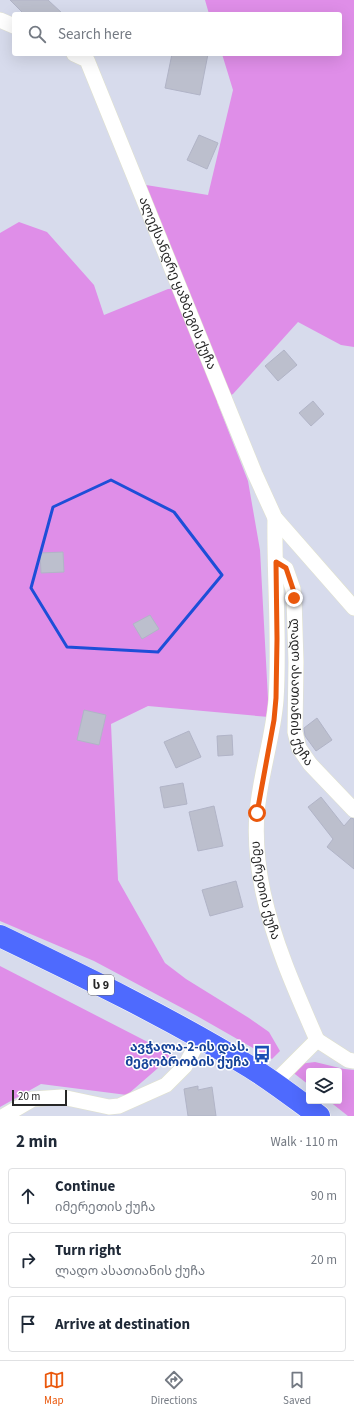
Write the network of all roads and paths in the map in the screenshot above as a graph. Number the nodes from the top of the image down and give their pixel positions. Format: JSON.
{"nodes":[{"id":1,"x":0,"y":20,"type":"edge"},
{"id":2,"x":12,"y":25,"type":"edge"},
{"id":3,"x":78,"y":56,"type":"edge"},
{"id":4,"x":275,"y":518,"type":"junction"},
{"id":5,"x":276,"y":562,"type":"junction"},
{"id":6,"x":354,"y":608,"type":"edge"},
{"id":7,"x":354,"y":810,"type":"edge"},
{"id":8,"x":0,"y":936,"type":"edge"},
{"id":9,"x":200,"y":1038,"type":"junction"},
{"id":10,"x":317,"y":1040,"type":"junction"},
{"id":11,"x":354,"y":1061,"type":"edge"},
{"id":12,"x":274,"y":1083,"type":"junction"},
{"id":13,"x":4,"y":1116,"type":"edge"},
{"id":14,"x":319,"y":1116,"type":"edge"}],
"edges":[{"from":1,"to":2,"type":"street"},
{"from":3,"to":4,"type":"street","name":"ალექსანდრე ყაზბეგის ქუჩა"},
{"from":4,"to":5,"type":"street","name":"იმერეთის ქუჩა"},
{"from":4,"to":6,"type":"street"},
{"from":5,"to":7,"type":"street","name":"ლადო ასათიანის ქუჩა"},
{"from":5,"to":10,"type":"street","name":"იმერეთის ქუჩა"},
{"from":8,"to":9,"type":"highway","number":"ს 9"},
{"from":9,"to":12,"type":"highway","number":"ს 9"},
{"from":9,"to":13,"type":"street"},
{"from":10,"to":11,"type":"street"},
{"from":10,"to":12,"type":"street"},
{"from":12,"to":14,"type":"highway","number":"ს 9"}]}
